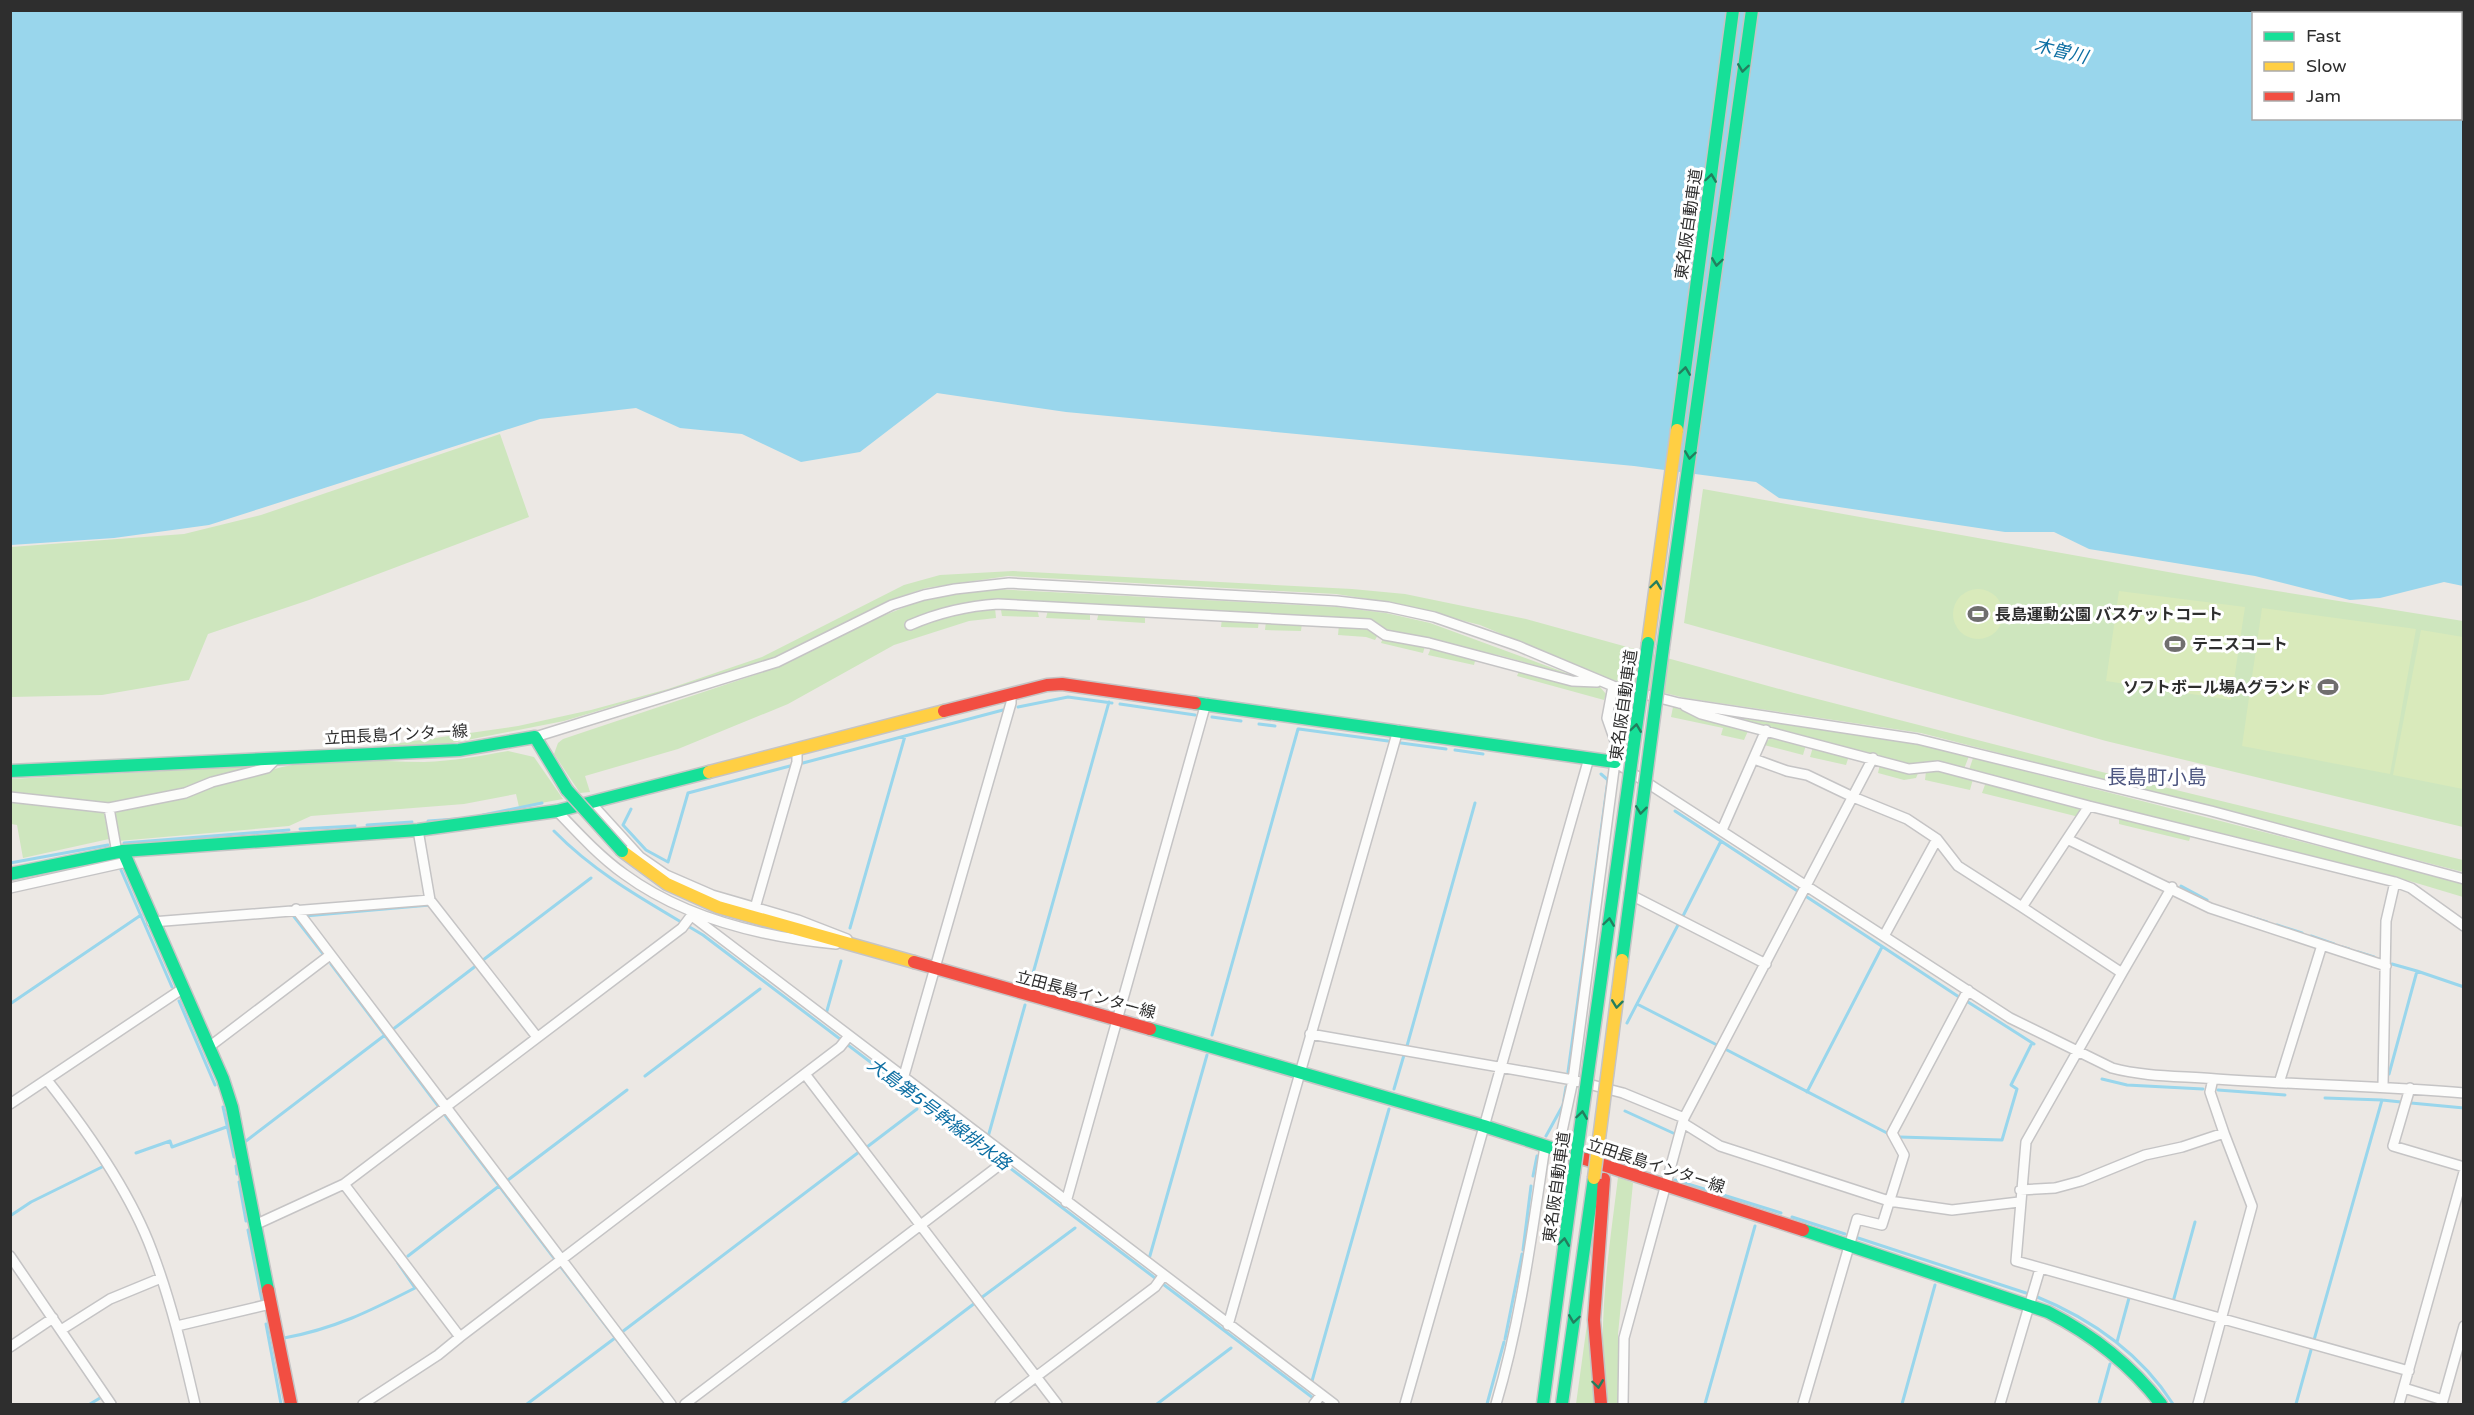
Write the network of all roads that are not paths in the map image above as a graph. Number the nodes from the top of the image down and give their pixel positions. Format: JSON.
{"nodes":[{"id":1,"x":1733,"y":10,"type":"edge"},
{"id":2,"x":1752,"y":10,"type":"edge"},
{"id":3,"x":910,"y":625,"type":"dead end"},
{"id":4,"x":1602,"y":682,"type":"junction"},
{"id":5,"x":1613,"y":686,"type":"junction"},
{"id":6,"x":1011,"y":695,"type":"junction"},
{"id":7,"x":1206,"y":703,"type":"junction"},
{"id":8,"x":1679,"y":703,"type":"junction"},
{"id":9,"x":1398,"y":730,"type":"junction"},
{"id":10,"x":1766,"y":730,"type":"junction"},
{"id":11,"x":535,"y":737,"type":"junction"},
{"id":12,"x":797,"y":751,"type":"junction"},
{"id":13,"x":279,"y":757,"type":"junction"},
{"id":14,"x":1589,"y":758,"type":"junction"},
{"id":15,"x":1873,"y":758,"type":"junction"},
{"id":16,"x":1754,"y":759,"type":"junction"},
{"id":17,"x":1615,"y":762,"type":"junction"},
{"id":18,"x":10,"y":771,"type":"edge"},
{"id":19,"x":10,"y":797,"type":"edge"},
{"id":20,"x":1853,"y":797,"type":"junction"},
{"id":21,"x":590,"y":802,"type":"junction"},
{"id":22,"x":2089,"y":806,"type":"junction"},
{"id":23,"x":109,"y":808,"type":"junction"},
{"id":24,"x":557,"y":811,"type":"junction"},
{"id":25,"x":418,"y":830,"type":"junction"},
{"id":26,"x":1722,"y":830,"type":"junction"},
{"id":27,"x":1936,"y":839,"type":"junction"},
{"id":28,"x":2067,"y":839,"type":"junction"},
{"id":29,"x":122,"y":855,"type":"junction"},
{"id":30,"x":10,"y":874,"type":"edge"},
{"id":31,"x":1600,"y":879,"type":"junction"},
{"id":32,"x":2463,"y":879,"type":"edge"},
{"id":33,"x":2395,"y":882,"type":"junction"},
{"id":34,"x":1808,"y":885,"type":"junction"},
{"id":35,"x":2172,"y":887,"type":"junction"},
{"id":36,"x":10,"y":888,"type":"edge"},
{"id":37,"x":430,"y":900,"type":"junction"},
{"id":38,"x":2022,"y":907,"type":"junction"},
{"id":39,"x":755,"y":908,"type":"junction"},
{"id":40,"x":296,"y":909,"type":"junction"},
{"id":41,"x":692,"y":915,"type":"junction"},
{"id":42,"x":152,"y":922,"type":"junction"},
{"id":43,"x":2463,"y":926,"type":"edge"},
{"id":44,"x":1884,"y":936,"type":"junction"},
{"id":45,"x":2322,"y":945,"type":"junction"},
{"id":46,"x":860,"y":947,"type":"junction"},
{"id":47,"x":330,"y":955,"type":"junction"},
{"id":48,"x":1766,"y":964,"type":"junction"},
{"id":49,"x":2386,"y":966,"type":"junction"},
{"id":50,"x":936,"y":969,"type":"junction"},
{"id":51,"x":2122,"y":973,"type":"junction"},
{"id":52,"x":182,"y":989,"type":"junction"},
{"id":53,"x":1968,"y":990,"type":"junction"},
{"id":54,"x":1118,"y":1020,"type":"junction"},
{"id":55,"x":1310,"y":1034,"type":"junction"},
{"id":56,"x":537,"y":1037,"type":"junction"},
{"id":57,"x":847,"y":1038,"type":"junction"},
{"id":58,"x":209,"y":1047,"type":"junction"},
{"id":59,"x":2079,"y":1052,"type":"junction"},
{"id":60,"x":1501,"y":1066,"type":"junction"},
{"id":61,"x":1300,"y":1071,"type":"junction"},
{"id":62,"x":805,"y":1074,"type":"junction"},
{"id":63,"x":2213,"y":1078,"type":"junction"},
{"id":64,"x":903,"y":1079,"type":"junction"},
{"id":65,"x":48,"y":1080,"type":"junction"},
{"id":66,"x":1574,"y":1080,"type":"junction"},
{"id":67,"x":2279,"y":1083,"type":"junction"},
{"id":68,"x":2383,"y":1086,"type":"junction"},
{"id":69,"x":2410,"y":1088,"type":"junction"},
{"id":70,"x":2463,"y":1093,"type":"edge"},
{"id":71,"x":10,"y":1104,"type":"edge"},
{"id":72,"x":446,"y":1107,"type":"junction"},
{"id":73,"x":1684,"y":1121,"type":"junction"},
{"id":74,"x":1484,"y":1125,"type":"junction"},
{"id":75,"x":2224,"y":1133,"type":"junction"},
{"id":76,"x":1545,"y":1146,"type":"junction"},
{"id":77,"x":1558,"y":1150,"type":"junction"},
{"id":78,"x":1005,"y":1157,"type":"junction"},
{"id":79,"x":2463,"y":1167,"type":"edge"},
{"id":80,"x":2463,"y":1172,"type":"edge"},
{"id":81,"x":1599,"y":1179,"type":"junction"},
{"id":82,"x":344,"y":1184,"type":"junction"},
{"id":83,"x":1666,"y":1186,"type":"junction"},
{"id":84,"x":2020,"y":1190,"type":"junction"},
{"id":85,"x":1889,"y":1200,"type":"junction"},
{"id":86,"x":1066,"y":1202,"type":"junction"},
{"id":87,"x":2019,"y":1202,"type":"junction"},
{"id":88,"x":256,"y":1224,"type":"junction"},
{"id":89,"x":921,"y":1226,"type":"junction"},
{"id":90,"x":1848,"y":1245,"type":"junction"},
{"id":91,"x":10,"y":1256,"type":"edge"},
{"id":92,"x":561,"y":1259,"type":"junction"},
{"id":93,"x":2040,"y":1269,"type":"junction"},
{"id":94,"x":1163,"y":1277,"type":"junction"},
{"id":95,"x":161,"y":1278,"type":"junction"},
{"id":96,"x":1559,"y":1280,"type":"junction"},
{"id":97,"x":270,"y":1304,"type":"junction"},
{"id":98,"x":2028,"y":1304,"type":"junction"},
{"id":99,"x":53,"y":1318,"type":"junction"},
{"id":100,"x":2222,"y":1320,"type":"junction"},
{"id":101,"x":1228,"y":1325,"type":"junction"},
{"id":102,"x":177,"y":1326,"type":"junction"},
{"id":103,"x":2463,"y":1326,"type":"edge"},
{"id":104,"x":61,"y":1330,"type":"junction"},
{"id":105,"x":460,"y":1337,"type":"junction"},
{"id":106,"x":10,"y":1347,"type":"edge"},
{"id":107,"x":2409,"y":1371,"type":"junction"},
{"id":108,"x":1036,"y":1377,"type":"junction"},
{"id":109,"x":2404,"y":1388,"type":"junction"},
{"id":110,"x":1318,"y":1399,"type":"edge"},
{"id":111,"x":2443,"y":1402,"type":"edge"},
{"id":112,"x":111,"y":1404,"type":"edge"},
{"id":113,"x":195,"y":1404,"type":"edge"},
{"id":114,"x":291,"y":1404,"type":"edge"},
{"id":115,"x":363,"y":1404,"type":"edge"},
{"id":116,"x":671,"y":1404,"type":"edge"},
{"id":117,"x":685,"y":1404,"type":"edge"},
{"id":118,"x":1000,"y":1404,"type":"edge"},
{"id":119,"x":1057,"y":1404,"type":"edge"},
{"id":120,"x":1334,"y":1404,"type":"edge"},
{"id":121,"x":1405,"y":1404,"type":"edge"},
{"id":122,"x":1496,"y":1404,"type":"edge"},
{"id":123,"x":1538,"y":1404,"type":"edge"},
{"id":124,"x":1543,"y":1404,"type":"edge"},
{"id":125,"x":1562,"y":1404,"type":"edge"},
{"id":126,"x":1601,"y":1404,"type":"edge"},
{"id":127,"x":1623,"y":1404,"type":"edge"},
{"id":128,"x":1803,"y":1404,"type":"edge"},
{"id":129,"x":2000,"y":1404,"type":"edge"},
{"id":130,"x":2161,"y":1404,"type":"edge"},
{"id":131,"x":2198,"y":1404,"type":"edge"},
{"id":132,"x":2399,"y":1404,"type":"edge"}],
"edges":[{"from":96,"to":1,"type":"main road","name":"東名阪自動車道","one_way":true,"bridge":true},
{"from":2,"to":81,"type":"main road","name":"東名阪自動車道","one_way":true,"bridge":true},
{"from":3,"to":4,"type":"street"},
{"from":4,"to":5,"type":"street"},
{"from":4,"to":11,"type":"street"},
{"from":5,"to":8,"type":"street"},
{"from":5,"to":17,"type":"street"},
{"from":6,"to":7,"type":"main road"},
{"from":6,"to":12,"type":"main road"},
{"from":6,"to":50,"type":"street"},
{"from":7,"to":9,"type":"main road"},
{"from":7,"to":54,"type":"street"},
{"from":8,"to":10,"type":"street"},
{"from":8,"to":32,"type":"street"},
{"from":9,"to":14,"type":"main road"},
{"from":9,"to":55,"type":"street"},
{"from":10,"to":15,"type":"street"},
{"from":10,"to":16,"type":"street"},
{"from":11,"to":13,"type":"main road","name":"立田長島インター線"},
{"from":11,"to":46,"type":"main road","name":"立田長島インター線","bridge":true},
{"from":12,"to":21,"type":"main road"},
{"from":12,"to":39,"type":"street"},
{"from":13,"to":18,"type":"main road","name":"立田長島インター線"},
{"from":13,"to":23,"type":"street"},
{"from":14,"to":17,"type":"main road"},
{"from":14,"to":60,"type":"street"},
{"from":15,"to":20,"type":"street"},
{"from":15,"to":22,"type":"street"},
{"from":16,"to":20,"type":"street"},
{"from":16,"to":26,"type":"street"},
{"from":17,"to":26,"type":"street"},
{"from":17,"to":31,"type":"street"},
{"from":19,"to":23,"type":"street"},
{"from":20,"to":27,"type":"street"},
{"from":20,"to":34,"type":"street"},
{"from":21,"to":24,"type":"main road"},
{"from":21,"to":39,"type":"street"},
{"from":22,"to":28,"type":"street"},
{"from":22,"to":33,"type":"street"},
{"from":23,"to":29,"type":"street"},
{"from":24,"to":25,"type":"main road"},
{"from":24,"to":41,"type":"street"},
{"from":25,"to":29,"type":"main road"},
{"from":25,"to":37,"type":"street"},
{"from":26,"to":34,"type":"street"},
{"from":27,"to":38,"type":"street"},
{"from":27,"to":44,"type":"street"},
{"from":28,"to":35,"type":"street"},
{"from":28,"to":38,"type":"street"},
{"from":29,"to":30,"type":"main road"},
{"from":29,"to":36,"type":"street"},
{"from":29,"to":42,"type":"main road"},
{"from":31,"to":48,"type":"street"},
{"from":31,"to":66,"type":"street"},
{"from":33,"to":43,"type":"street"},
{"from":33,"to":49,"type":"street"},
{"from":34,"to":44,"type":"street"},
{"from":34,"to":48,"type":"street"},
{"from":35,"to":45,"type":"street"},
{"from":35,"to":51,"type":"street"},
{"from":37,"to":40,"type":"street"},
{"from":37,"to":56,"type":"street"},
{"from":38,"to":51,"type":"street"},
{"from":39,"to":46,"type":"street"},
{"from":40,"to":42,"type":"street"},
{"from":40,"to":47,"type":"street"},
{"from":41,"to":46,"type":"street"},
{"from":41,"to":56,"type":"street"},
{"from":41,"to":57,"type":"street"},
{"from":42,"to":52,"type":"main road"},
{"from":44,"to":53,"type":"street"},
{"from":45,"to":49,"type":"street"},
{"from":45,"to":67,"type":"street"},
{"from":46,"to":50,"type":"main road","name":"立田長島インター線"},
{"from":47,"to":58,"type":"street"},
{"from":47,"to":72,"type":"street"},
{"from":48,"to":73,"type":"street"},
{"from":49,"to":68,"type":"street"},
{"from":50,"to":54,"type":"main road","name":"立田長島インター線"},
{"from":50,"to":64,"type":"street"},
{"from":51,"to":59,"type":"street"},
{"from":52,"to":58,"type":"main road"},
{"from":52,"to":65,"type":"street"},
{"from":53,"to":59,"type":"street"},
{"from":53,"to":85,"type":"street"},
{"from":54,"to":61,"type":"main road","name":"立田長島インター線"},
{"from":54,"to":86,"type":"street"},
{"from":55,"to":60,"type":"street"},
{"from":55,"to":61,"type":"street"},
{"from":56,"to":72,"type":"street"},
{"from":57,"to":62,"type":"street"},
{"from":57,"to":64,"type":"street"},
{"from":58,"to":88,"type":"main road"},
{"from":59,"to":63,"type":"street"},
{"from":59,"to":84,"type":"street"},
{"from":60,"to":66,"type":"street"},
{"from":60,"to":74,"type":"street"},
{"from":61,"to":74,"type":"main road","name":"立田長島インター線"},
{"from":61,"to":101,"type":"street"},
{"from":62,"to":89,"type":"street"},
{"from":62,"to":92,"type":"street"},
{"from":63,"to":67,"type":"street"},
{"from":63,"to":75,"type":"street"},
{"from":64,"to":78,"type":"street"},
{"from":65,"to":71,"type":"street"},
{"from":65,"to":95,"type":"street"},
{"from":66,"to":73,"type":"street"},
{"from":66,"to":77,"type":"street"},
{"from":67,"to":68,"type":"street"},
{"from":68,"to":69,"type":"street"},
{"from":69,"to":70,"type":"street"},
{"from":69,"to":79,"type":"street"},
{"from":72,"to":82,"type":"street"},
{"from":72,"to":92,"type":"street"},
{"from":73,"to":83,"type":"street"},
{"from":73,"to":85,"type":"street"},
{"from":74,"to":76,"type":"main road","name":"立田長島インター線"},
{"from":74,"to":121,"type":"street"},
{"from":75,"to":84,"type":"street"},
{"from":75,"to":100,"type":"street"},
{"from":76,"to":77,"type":"main road","name":"立田長島インター線"},
{"from":76,"to":122,"type":"street"},
{"from":77,"to":83,"type":"main road","name":"立田長島インター線"},
{"from":78,"to":86,"type":"street"},
{"from":78,"to":89,"type":"street"},
{"from":80,"to":107,"type":"street"},
{"from":81,"to":125,"type":"main road","one_way":true},
{"from":81,"to":126,"type":"main road","one_way":true},
{"from":82,"to":88,"type":"street"},
{"from":82,"to":105,"type":"street"},
{"from":83,"to":90,"type":"main road","name":"立田長島インター線"},
{"from":83,"to":127,"type":"street"},
{"from":84,"to":87,"type":"street"},
{"from":85,"to":87,"type":"street"},
{"from":85,"to":90,"type":"street"},
{"from":86,"to":94,"type":"street"},
{"from":87,"to":93,"type":"street"},
{"from":88,"to":97,"type":"main road"},
{"from":89,"to":108,"type":"street"},
{"from":89,"to":117,"type":"street"},
{"from":90,"to":98,"type":"main road","name":"立田長島インター線"},
{"from":90,"to":128,"type":"street"},
{"from":91,"to":99,"type":"street"},
{"from":92,"to":105,"type":"street"},
{"from":92,"to":116,"type":"street"},
{"from":93,"to":98,"type":"street"},
{"from":93,"to":100,"type":"street"},
{"from":94,"to":101,"type":"street"},
{"from":94,"to":108,"type":"street"},
{"from":95,"to":102,"type":"street"},
{"from":95,"to":104,"type":"street"},
{"from":96,"to":123,"type":"main road"},
{"from":96,"to":124,"type":"main road","name":"東名阪自動車道"},
{"from":97,"to":102,"type":"street"},
{"from":97,"to":114,"type":"main road"},
{"from":98,"to":129,"type":"street"},
{"from":98,"to":130,"type":"main road","name":"立田長島インター線"},
{"from":99,"to":104,"type":"street"},
{"from":99,"to":106,"type":"street"},
{"from":100,"to":107,"type":"street"},
{"from":100,"to":131,"type":"street"},
{"from":101,"to":110,"type":"street"},
{"from":102,"to":113,"type":"street"},
{"from":103,"to":111,"type":"street"},
{"from":104,"to":112,"type":"street"},
{"from":105,"to":115,"type":"street"},
{"from":107,"to":109,"type":"street"},
{"from":108,"to":118,"type":"street"},
{"from":108,"to":119,"type":"street"},
{"from":109,"to":111,"type":"street"},
{"from":109,"to":132,"type":"street"},
{"from":110,"to":120,"type":"street"}]}
